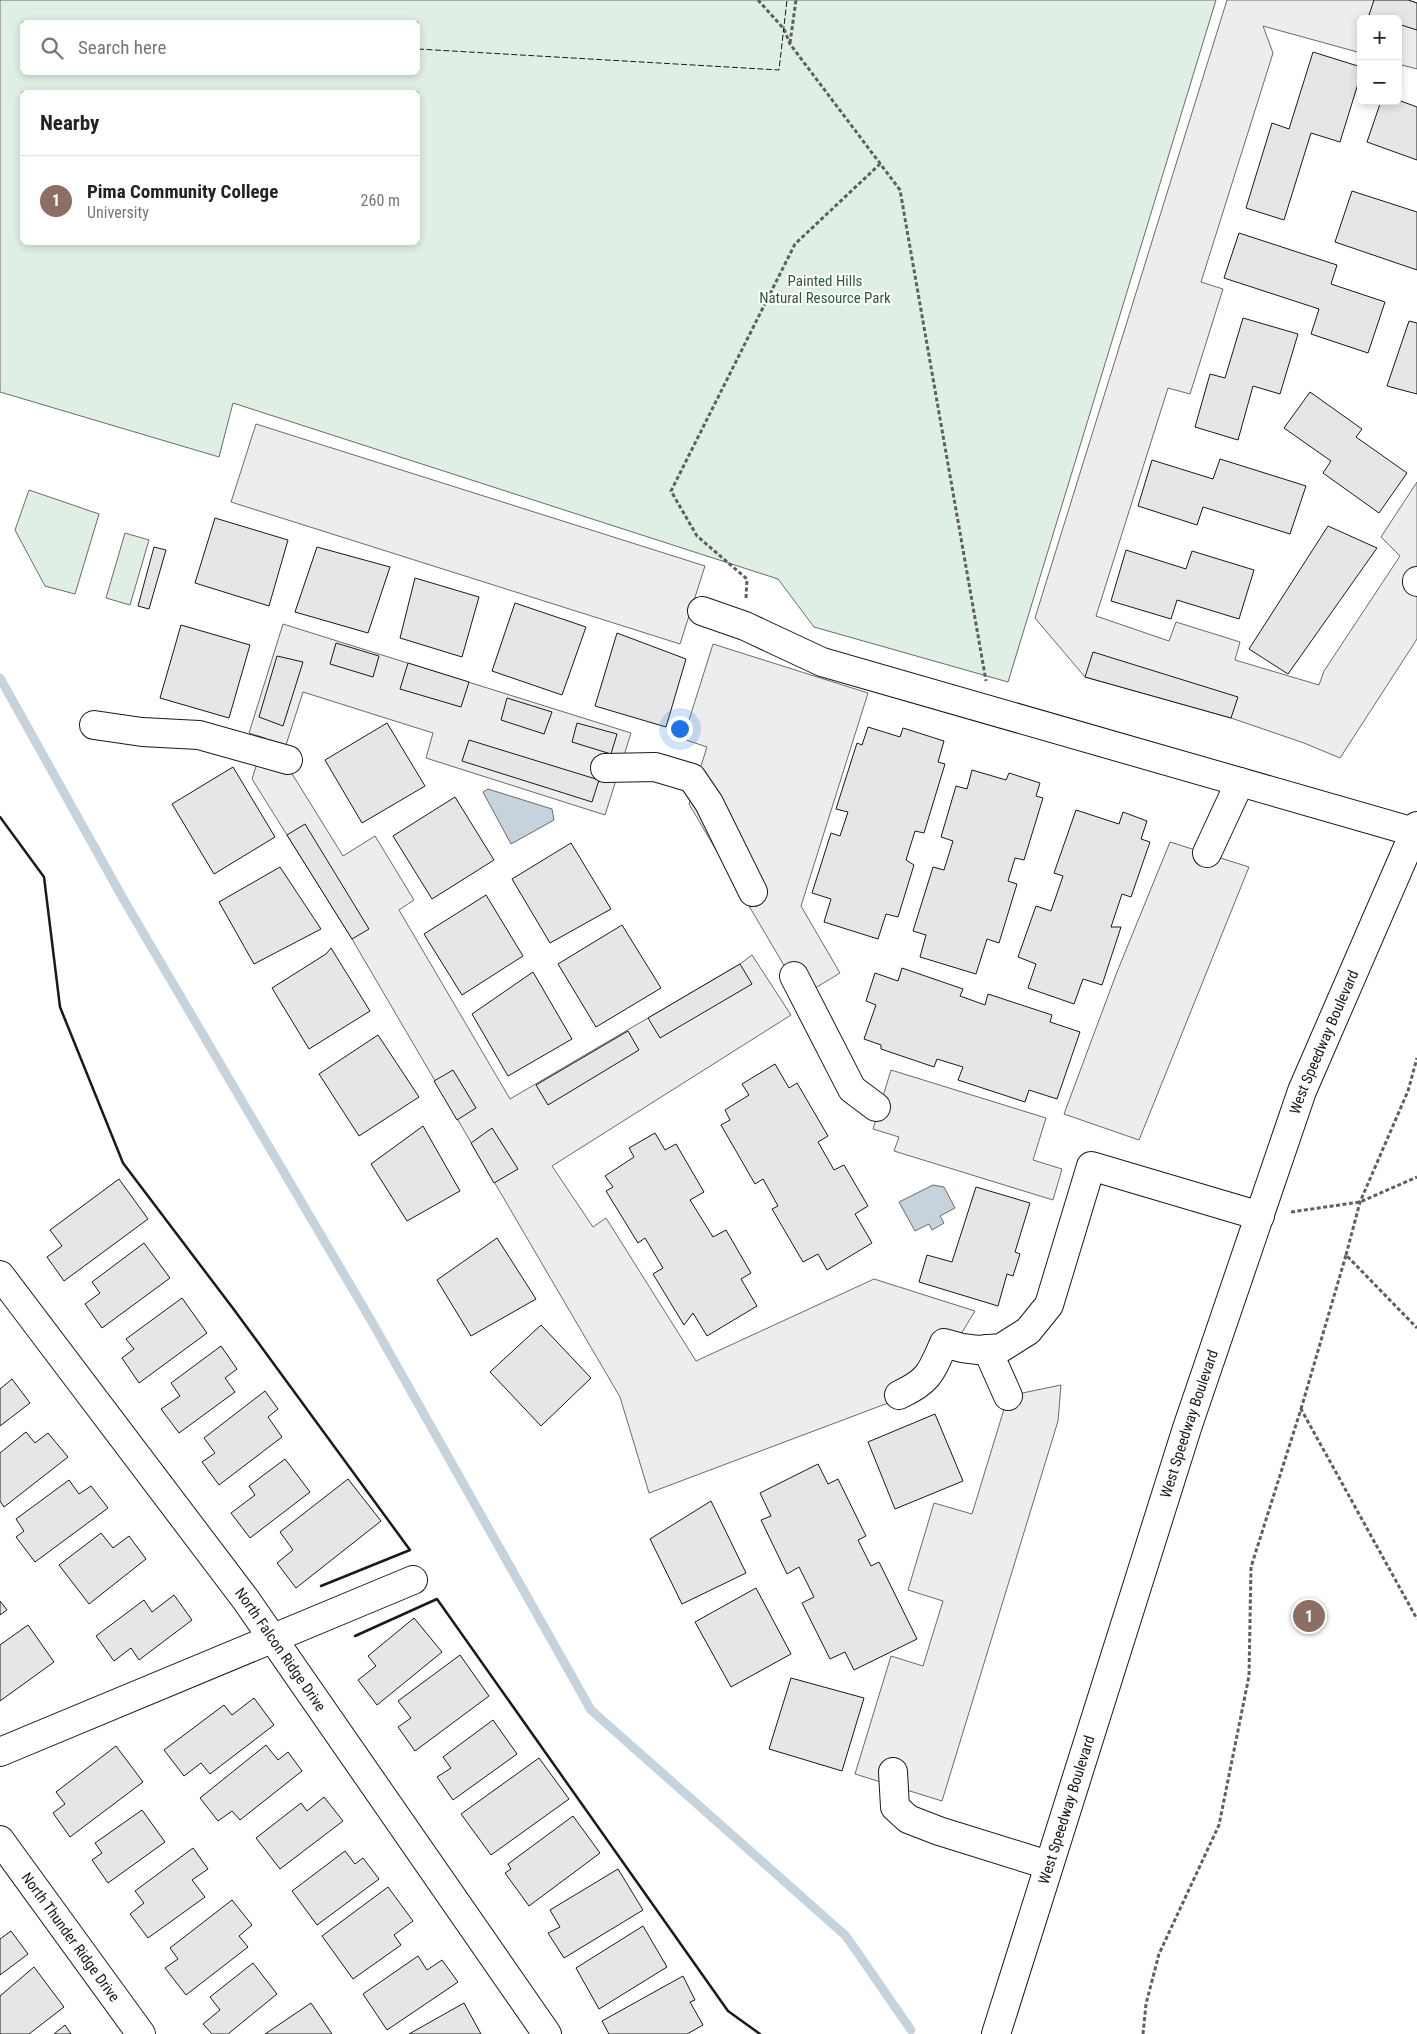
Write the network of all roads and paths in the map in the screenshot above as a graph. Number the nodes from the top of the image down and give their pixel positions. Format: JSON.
{"nodes":[{"id":1,"x":758,"y":0,"type":"edge"},
{"id":2,"x":796,"y":0,"type":"edge"},
{"id":3,"x":790,"y":44,"type":"junction"},
{"id":4,"x":880,"y":164,"type":"junction"},
{"id":5,"x":702,"y":610,"type":"dead end"},
{"id":6,"x":745,"y":626,"type":"junction"},
{"id":7,"x":992,"y":711,"type":"junction"},
{"id":8,"x":94,"y":724,"type":"dead end"},
{"id":9,"x":288,"y":760,"type":"dead end"},
{"id":10,"x":605,"y":768,"type":"dead end"},
{"id":11,"x":1240,"y":782,"type":"junction"},
{"id":12,"x":1416,"y":829,"type":"edge"},
{"id":13,"x":1208,"y":853,"type":"dead end"},
{"id":14,"x":753,"y":892,"type":"dead end"},
{"id":15,"x":794,"y":976,"type":"dead end"},
{"id":16,"x":1417,"y":1058,"type":"edge"},
{"id":17,"x":876,"y":1107,"type":"dead end"},
{"id":18,"x":1417,"y":1177,"type":"edge"},
{"id":19,"x":1360,"y":1202,"type":"junction"},
{"id":20,"x":1260,"y":1216,"type":"junction"},
{"id":21,"x":1346,"y":1255,"type":"junction"},
{"id":22,"x":0,"y":1275,"type":"edge"},
{"id":23,"x":1417,"y":1328,"type":"edge"},
{"id":24,"x":987,"y":1349,"type":"junction"},
{"id":25,"x":898,"y":1395,"type":"dead end"},
{"id":26,"x":1008,"y":1396,"type":"dead end"},
{"id":27,"x":1302,"y":1409,"type":"junction"},
{"id":28,"x":413,"y":1580,"type":"dead end"},
{"id":29,"x":1417,"y":1619,"type":"edge"},
{"id":30,"x":272,"y":1638,"type":"junction"},
{"id":31,"x":0,"y":1752,"type":"edge"},
{"id":32,"x":892,"y":1772,"type":"dead end"},
{"id":33,"x":0,"y":1840,"type":"edge"},
{"id":34,"x":1048,"y":1865,"type":"junction"},
{"id":35,"x":141,"y":2034,"type":"edge"},
{"id":36,"x":547,"y":2034,"type":"edge"},
{"id":37,"x":996,"y":2034,"type":"edge"},
{"id":38,"x":1143,"y":2034,"type":"edge"}],
"edges":[{"from":1,"to":3,"type":"path"},
{"from":2,"to":3,"type":"path"},
{"from":3,"to":4,"type":"path"},
{"from":4,"to":6,"type":"path"},
{"from":4,"to":7,"type":"path"},
{"from":5,"to":6,"type":"main road"},
{"from":6,"to":7,"type":"main road"},
{"from":7,"to":11,"type":"main road"},
{"from":8,"to":9,"type":"main road"},
{"from":10,"to":14,"type":"main road"},
{"from":11,"to":12,"type":"main road"},
{"from":11,"to":13,"type":"main road"},
{"from":12,"to":20,"type":"main road","name":"West Speedway Boulevard"},
{"from":15,"to":17,"type":"main road"},
{"from":16,"to":19,"type":"path"},
{"from":18,"to":19,"type":"path"},
{"from":19,"to":20,"type":"path"},
{"from":19,"to":21,"type":"path"},
{"from":20,"to":24,"type":"main road"},
{"from":20,"to":34,"type":"main road","name":"West Speedway Boulevard"},
{"from":21,"to":23,"type":"path"},
{"from":21,"to":27,"type":"path"},
{"from":22,"to":30,"type":"main road","name":"North Falcon Ridge Drive"},
{"from":24,"to":25,"type":"main road"},
{"from":24,"to":26,"type":"main road"},
{"from":27,"to":29,"type":"path"},
{"from":27,"to":38,"type":"path"},
{"from":28,"to":30,"type":"main road"},
{"from":30,"to":31,"type":"main road"},
{"from":30,"to":36,"type":"main road","name":"North Falcon Ridge Drive"},
{"from":32,"to":34,"type":"main road"},
{"from":33,"to":35,"type":"main road","name":"North Thunder Ridge Drive"},
{"from":34,"to":37,"type":"main road","name":"West Speedway Boulevard"}]}
